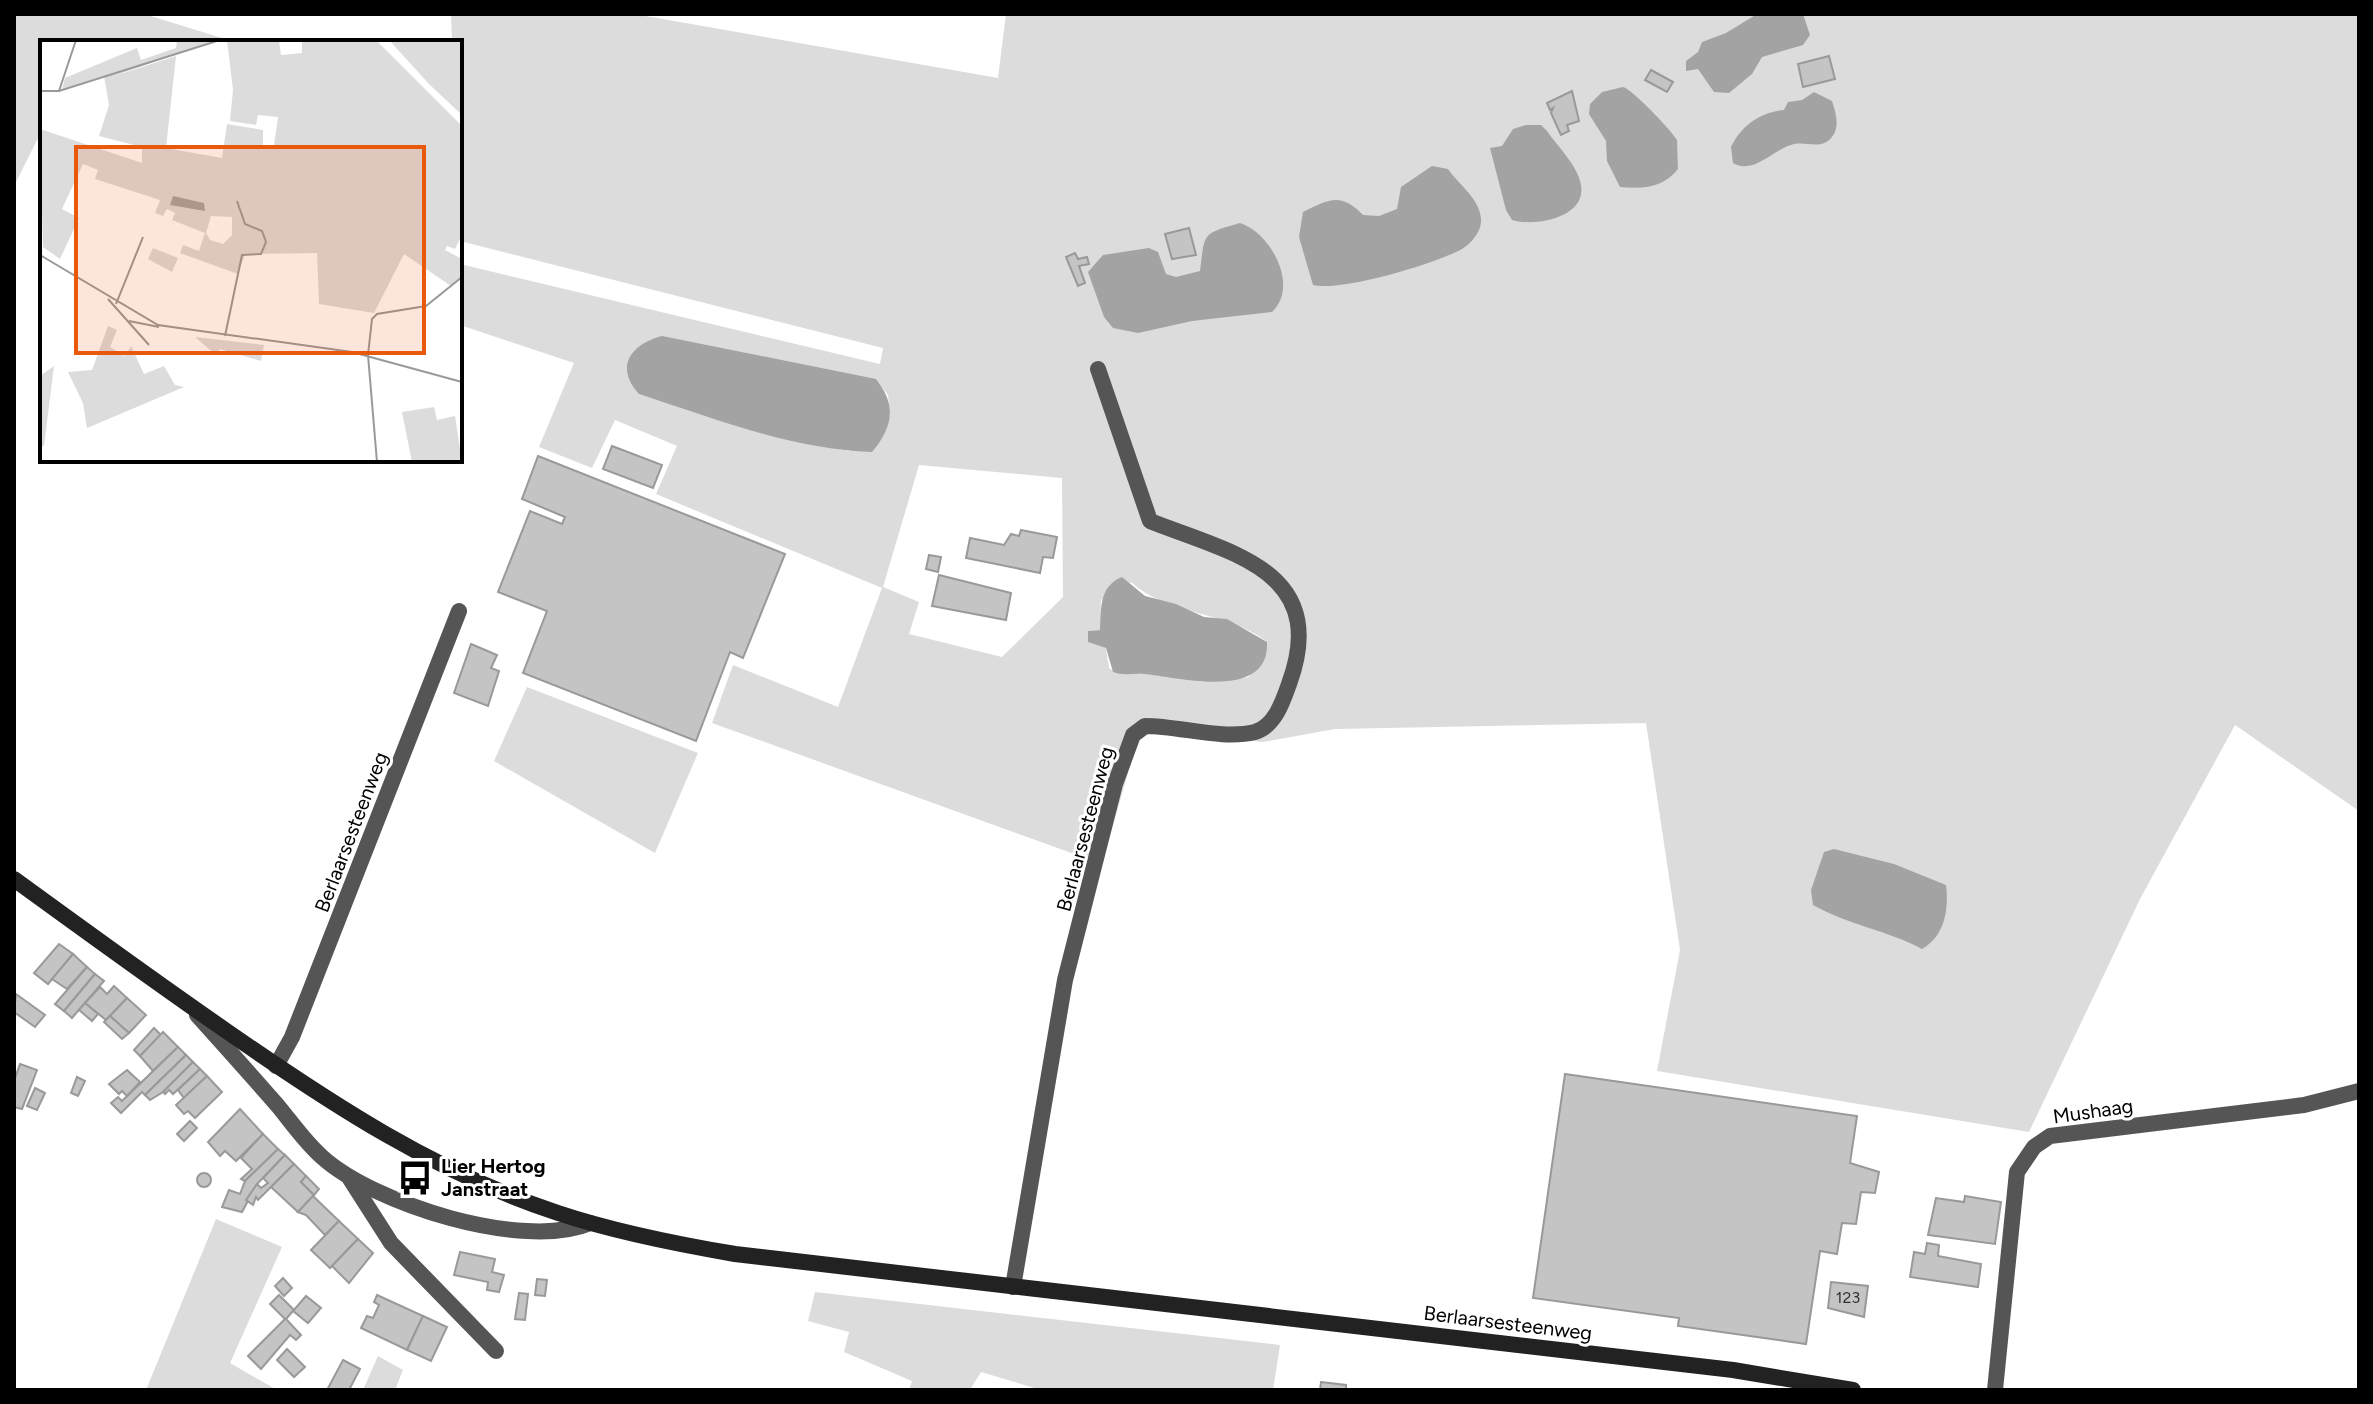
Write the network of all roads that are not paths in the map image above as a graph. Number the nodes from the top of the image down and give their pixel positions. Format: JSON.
{"nodes":[{"id":1,"x":1098,"y":369,"type":"dead end"},
{"id":2,"x":459,"y":611,"type":"dead end"},
{"id":3,"x":14,"y":879,"type":"edge"},
{"id":4,"x":188,"y":1004,"type":"junction"},
{"id":5,"x":276,"y":1066,"type":"junction"},
{"id":6,"x":2359,"y":1091,"type":"edge"},
{"id":7,"x":350,"y":1178,"type":"junction"},
{"id":8,"x":590,"y":1223,"type":"junction"},
{"id":9,"x":1013,"y":1287,"type":"junction"},
{"id":10,"x":496,"y":1351,"type":"dead end"},
{"id":11,"x":1853,"y":1390,"type":"edge"},
{"id":12,"x":1995,"y":1390,"type":"edge"}],
"edges":[{"from":1,"to":9,"type":"street","name":"Berlaarsesteenweg"},
{"from":2,"to":5,"type":"street","name":"Berlaarsesteenweg"},
{"from":3,"to":4,"type":"street","name":"Berlaarsesteenweg"},
{"from":4,"to":5,"type":"street","name":"Berlaarsesteenweg"},
{"from":4,"to":7,"type":"street","name":"Berlaarsesteenweg"},
{"from":5,"to":8,"type":"street","name":"Berlaarsesteenweg"},
{"from":6,"to":12,"type":"street","name":"Mushaag"},
{"from":7,"to":8,"type":"street","name":"Berlaarsesteenweg"},
{"from":7,"to":10,"type":"street","name":"Berlaarsesteenweg"},
{"from":8,"to":9,"type":"street","name":"Berlaarsesteenweg"},
{"from":9,"to":11,"type":"street","name":"Berlaarsesteenweg"}]}
